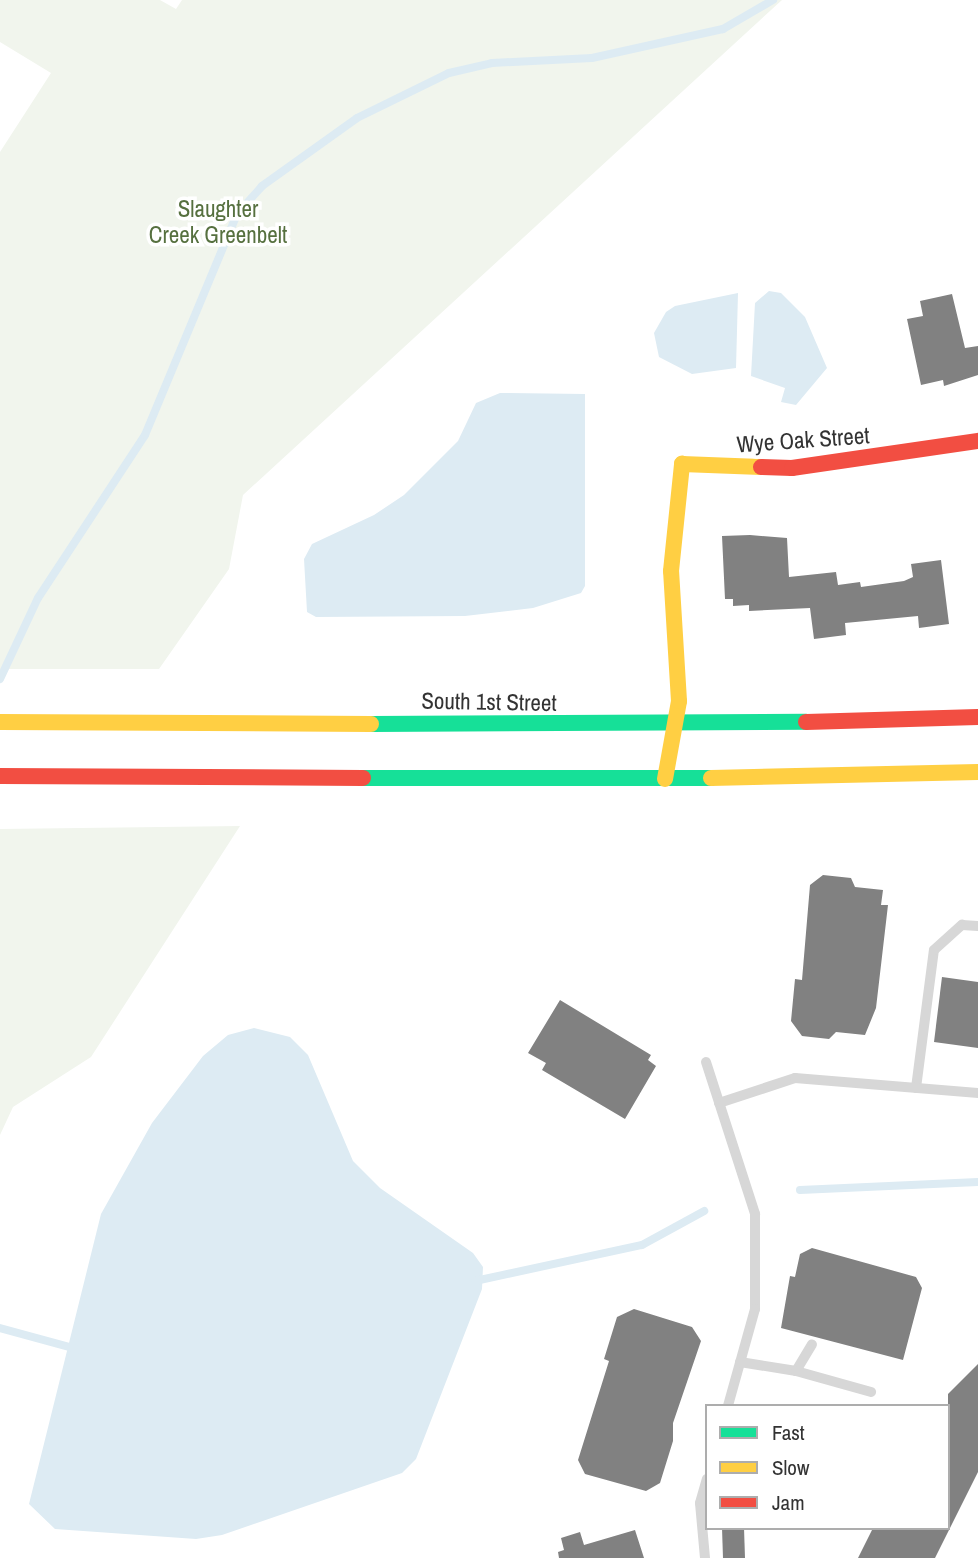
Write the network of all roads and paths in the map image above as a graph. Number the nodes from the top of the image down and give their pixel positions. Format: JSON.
{"nodes":[{"id":1,"x":978,"y":441,"type":"edge"},
{"id":2,"x":978,"y":717,"type":"edge"},
{"id":3,"x":0,"y":722,"type":"edge"},
{"id":4,"x":675,"y":726,"type":"junction"},
{"id":5,"x":978,"y":772,"type":"edge"},
{"id":6,"x":0,"y":776,"type":"edge"},
{"id":7,"x":665,"y":779,"type":"junction"},
{"id":8,"x":978,"y":926,"type":"edge"},
{"id":9,"x":706,"y":1062,"type":"dead end"},
{"id":10,"x":916,"y":1088,"type":"junction"},
{"id":11,"x":978,"y":1093,"type":"edge"},
{"id":12,"x":719,"y":1103,"type":"junction"},
{"id":13,"x":811,"y":1344,"type":"dead end"},
{"id":14,"x":740,"y":1362,"type":"junction"},
{"id":15,"x":796,"y":1371,"type":"junction"},
{"id":16,"x":872,"y":1392,"type":"dead end"},
{"id":17,"x":729,"y":1404,"type":"edge"},
{"id":18,"x":705,"y":1486,"type":"edge"},
{"id":19,"x":705,"y":1558,"type":"edge"}],
"edges":[{"from":1,"to":4,"type":"main road","name":"Wye Oak Street"},
{"from":2,"to":4,"type":"main road","name":"South 1st Street"},
{"from":3,"to":4,"type":"main road","name":"South 1st Street"},
{"from":4,"to":7,"type":"main road"},
{"from":5,"to":7,"type":"main road"},
{"from":6,"to":7,"type":"main road"},
{"from":8,"to":10,"type":"lane"},
{"from":9,"to":12,"type":"lane"},
{"from":10,"to":11,"type":"lane"},
{"from":10,"to":12,"type":"lane"},
{"from":12,"to":14,"type":"lane"},
{"from":13,"to":15,"type":"lane"},
{"from":14,"to":15,"type":"lane"},
{"from":14,"to":17,"type":"lane"},
{"from":15,"to":16,"type":"lane"},
{"from":18,"to":19,"type":"lane"}]}
